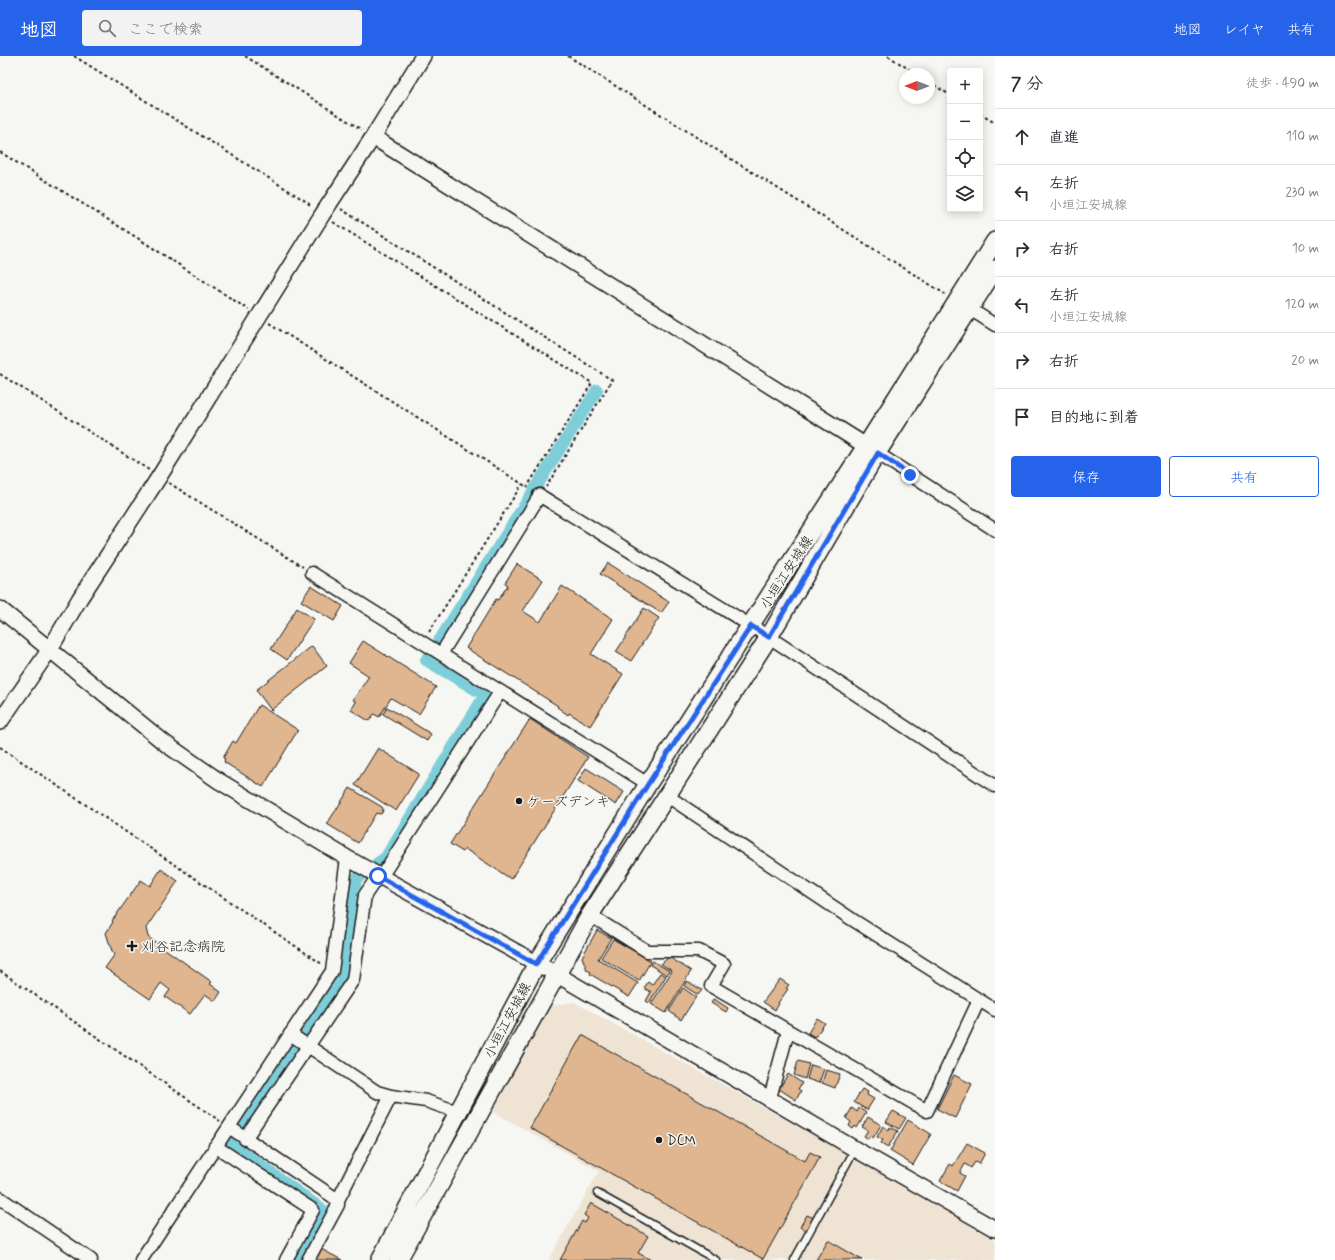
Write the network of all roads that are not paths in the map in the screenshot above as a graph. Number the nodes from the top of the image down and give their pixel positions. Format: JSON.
{"nodes":[{"id":1,"x":423,"y":56,"type":"edge"},
{"id":2,"x":373,"y":137,"type":"junction"},
{"id":3,"x":995,"y":240,"type":"edge"},
{"id":4,"x":995,"y":269,"type":"edge"},
{"id":5,"x":964,"y":306,"type":"junction"},
{"id":6,"x":995,"y":325,"type":"edge"},
{"id":7,"x":872,"y":450,"type":"junction"},
{"id":8,"x":995,"y":530,"type":"edge"},
{"id":9,"x":312,"y":573,"type":"dead end"},
{"id":10,"x":0,"y":609,"type":"edge"},
{"id":11,"x":751,"y":626,"type":"junction"},
{"id":12,"x":769,"y":637,"type":"junction"},
{"id":13,"x":50,"y":649,"type":"junction"},
{"id":14,"x":441,"y":654,"type":"junction"},
{"id":15,"x":500,"y":692,"type":"junction"},
{"id":16,"x":0,"y":722,"type":"edge"},
{"id":17,"x":648,"y":784,"type":"junction"},
{"id":18,"x":995,"y":786,"type":"edge"},
{"id":19,"x":666,"y":795,"type":"junction"},
{"id":20,"x":348,"y":859,"type":"junction"},
{"id":21,"x":379,"y":876,"type":"junction"},
{"id":22,"x":590,"y":915,"type":"junction"},
{"id":23,"x":536,"y":964,"type":"junction"},
{"id":24,"x":556,"y":974,"type":"junction"},
{"id":25,"x":978,"y":1000,"type":"junction"},
{"id":26,"x":995,"y":1010,"type":"edge"},
{"id":27,"x":788,"y":1031,"type":"junction"},
{"id":28,"x":290,"y":1034,"type":"junction"},
{"id":29,"x":308,"y":1046,"type":"junction"},
{"id":30,"x":391,"y":1096,"type":"junction"},
{"id":31,"x":770,"y":1098,"type":"junction"},
{"id":32,"x":458,"y":1112,"type":"junction"},
{"id":33,"x":228,"y":1127,"type":"junction"},
{"id":34,"x":245,"y":1139,"type":"junction"},
{"id":35,"x":215,"y":1146,"type":"junction"},
{"id":36,"x":855,"y":1149,"type":"junction"},
{"id":37,"x":597,"y":1193,"type":"dead end"},
{"id":38,"x":0,"y":1198,"type":"edge"},
{"id":39,"x":338,"y":1200,"type":"junction"},
{"id":40,"x":995,"y":1229,"type":"edge"},
{"id":41,"x":90,"y":1260,"type":"edge"},
{"id":42,"x":141,"y":1260,"type":"edge"},
{"id":43,"x":286,"y":1260,"type":"edge"},
{"id":44,"x":308,"y":1260,"type":"edge"},
{"id":45,"x":380,"y":1260,"type":"edge"},
{"id":46,"x":398,"y":1260,"type":"edge"},
{"id":47,"x":716,"y":1260,"type":"edge"},
{"id":48,"x":794,"y":1260,"type":"edge"}],
"edges":[{"from":1,"to":2,"type":"street"},
{"from":2,"to":7,"type":"street"},
{"from":2,"to":13,"type":"street"},
{"from":3,"to":5,"type":"main road","name":"小垣江安城線"},
{"from":4,"to":5,"type":"main road","name":"小垣江安城線"},
{"from":5,"to":6,"type":"street"},
{"from":5,"to":7,"type":"main road","name":"小垣江安城線"},
{"from":7,"to":8,"type":"street"},
{"from":7,"to":11,"type":"main road","name":"小垣江安城線"},
{"from":7,"to":12,"type":"main road","name":"小垣江安城線"},
{"from":9,"to":14,"type":"street"},
{"from":10,"to":13,"type":"street"},
{"from":11,"to":12,"type":"street"},
{"from":11,"to":14,"type":"street"},
{"from":11,"to":17,"type":"main road","name":"小垣江安城線"},
{"from":12,"to":18,"type":"street"},
{"from":12,"to":19,"type":"main road","name":"小垣江安城線"},
{"from":13,"to":16,"type":"street"},
{"from":13,"to":20,"type":"street"},
{"from":14,"to":15,"type":"street"},
{"from":15,"to":17,"type":"street"},
{"from":15,"to":21,"type":"street"},
{"from":17,"to":23,"type":"main road","name":"小垣江安城線"},
{"from":19,"to":22,"type":"main road","name":"小垣江安城線"},
{"from":19,"to":25,"type":"street"},
{"from":20,"to":21,"type":"street"},
{"from":20,"to":28,"type":"street"},
{"from":21,"to":23,"type":"street"},
{"from":21,"to":29,"type":"street"},
{"from":22,"to":24,"type":"main road","name":"小垣江安城線"},
{"from":22,"to":27,"type":"street"},
{"from":23,"to":24,"type":"street"},
{"from":23,"to":32,"type":"main road","name":"小垣江安城線"},
{"from":24,"to":31,"type":"street"},
{"from":24,"to":46,"type":"main road","name":"小垣江安城線"},
{"from":25,"to":26,"type":"street"},
{"from":25,"to":27,"type":"street"},
{"from":27,"to":31,"type":"street"},
{"from":28,"to":29,"type":"street"},
{"from":28,"to":33,"type":"street"},
{"from":29,"to":30,"type":"street"},
{"from":29,"to":34,"type":"street"},
{"from":30,"to":32,"type":"street"},
{"from":30,"to":39,"type":"street"},
{"from":31,"to":36,"type":"street"},
{"from":32,"to":45,"type":"main road","name":"小垣江安城線"},
{"from":33,"to":34,"type":"street"},
{"from":33,"to":35,"type":"street"},
{"from":34,"to":39,"type":"street"},
{"from":35,"to":42,"type":"street"},
{"from":35,"to":43,"type":"street"},
{"from":36,"to":40,"type":"street"},
{"from":36,"to":48,"type":"lane"},
{"from":37,"to":47,"type":"lane"},
{"from":38,"to":41,"type":"street"},
{"from":39,"to":44,"type":"street"}]}
